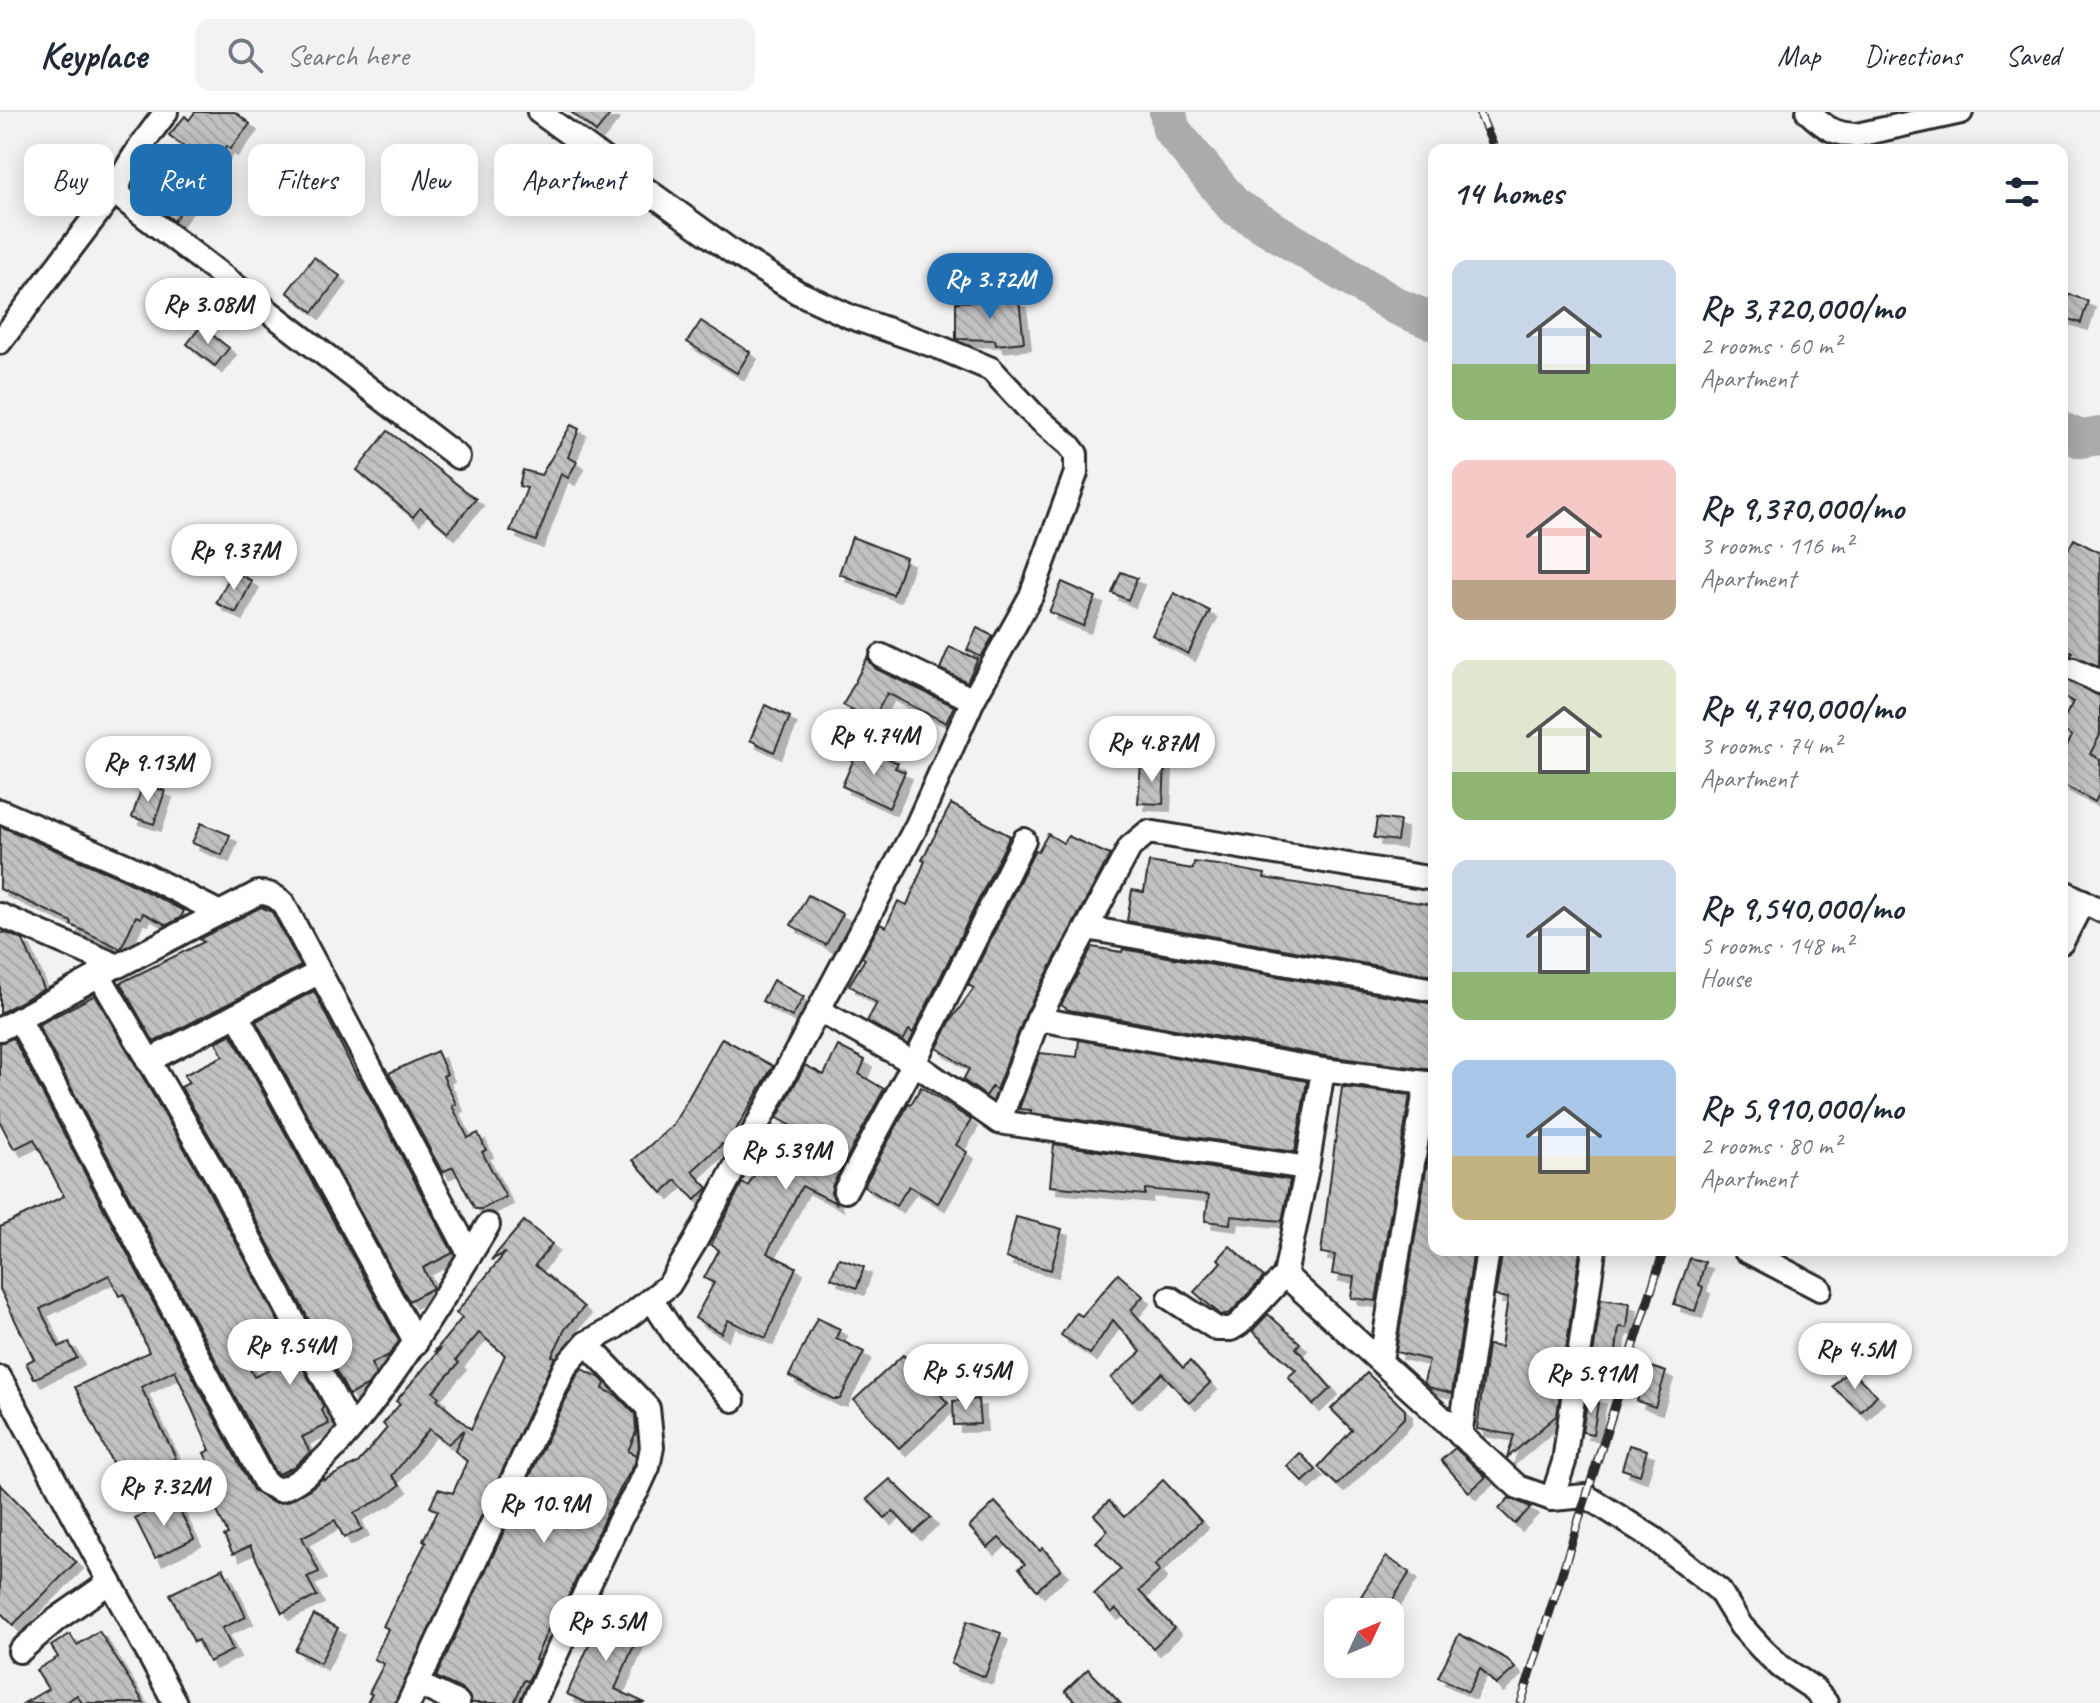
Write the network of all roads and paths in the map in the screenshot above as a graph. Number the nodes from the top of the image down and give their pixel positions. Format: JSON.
{"nodes":[{"id":1,"x":166,"y":112,"type":"edge"},
{"id":2,"x":539,"y":112,"type":"edge"},
{"id":3,"x":1808,"y":112,"type":"edge"},
{"id":4,"x":1961,"y":112,"type":"edge"},
{"id":5,"x":1910,"y":118,"type":"edge"},
{"id":6,"x":119,"y":185,"type":"junction"},
{"id":7,"x":0,"y":342,"type":"edge"},
{"id":8,"x":458,"y":457,"type":"dead end"},
{"id":9,"x":882,"y":656,"type":"dead end"},
{"id":10,"x":2073,"y":669,"type":"dead end"},
{"id":11,"x":2100,"y":682,"type":"edge"},
{"id":12,"x":973,"y":700,"type":"junction"},
{"id":13,"x":0,"y":811,"type":"edge"},
{"id":14,"x":1024,"y":840,"type":"dead end"},
{"id":15,"x":1428,"y":878,"type":"edge"},
{"id":16,"x":2068,"y":894,"type":"edge"},
{"id":17,"x":2092,"y":906,"type":"edge"},
{"id":18,"x":218,"y":912,"type":"junction"},
{"id":19,"x":0,"y":915,"type":"edge"},
{"id":20,"x":1087,"y":928,"type":"junction"},
{"id":21,"x":2068,"y":935,"type":"edge"},
{"id":22,"x":108,"y":970,"type":"junction"},
{"id":23,"x":320,"y":972,"type":"junction"},
{"id":24,"x":1428,"y":989,"type":"edge"},
{"id":25,"x":820,"y":1011,"type":"junction"},
{"id":26,"x":237,"y":1015,"type":"junction"},
{"id":27,"x":1038,"y":1019,"type":"junction"},
{"id":28,"x":9,"y":1024,"type":"edge"},
{"id":29,"x":148,"y":1061,"type":"junction"},
{"id":30,"x":914,"y":1063,"type":"junction"},
{"id":31,"x":1323,"y":1070,"type":"junction"},
{"id":32,"x":1428,"y":1084,"type":"edge"},
{"id":33,"x":1428,"y":1095,"type":"edge"},
{"id":34,"x":999,"y":1122,"type":"junction"},
{"id":35,"x":1307,"y":1168,"type":"junction"},
{"id":36,"x":845,"y":1191,"type":"dead end"},
{"id":37,"x":488,"y":1225,"type":"dead end"},
{"id":38,"x":470,"y":1255,"type":"junction"},
{"id":39,"x":1487,"y":1256,"type":"edge"},
{"id":40,"x":1593,"y":1256,"type":"edge"},
{"id":41,"x":1757,"y":1256,"type":"edge"},
{"id":42,"x":1285,"y":1275,"type":"junction"},
{"id":43,"x":1820,"y":1289,"type":"dead end"},
{"id":44,"x":1170,"y":1298,"type":"dead end"},
{"id":45,"x":652,"y":1300,"type":"junction"},
{"id":46,"x":416,"y":1343,"type":"junction"},
{"id":47,"x":586,"y":1343,"type":"junction"},
{"id":48,"x":1381,"y":1360,"type":"junction"},
{"id":49,"x":2,"y":1388,"type":"edge"},
{"id":50,"x":733,"y":1400,"type":"dead end"},
{"id":51,"x":351,"y":1429,"type":"junction"},
{"id":52,"x":1460,"y":1435,"type":"junction"},
{"id":53,"x":1552,"y":1499,"type":"junction"},
{"id":54,"x":110,"y":1582,"type":"junction"},
{"id":55,"x":20,"y":1651,"type":"dead end"},
{"id":56,"x":414,"y":1694,"type":"edge"},
{"id":57,"x":175,"y":1703,"type":"edge"},
{"id":58,"x":458,"y":1703,"type":"edge"},
{"id":59,"x":533,"y":1703,"type":"edge"},
{"id":60,"x":1826,"y":1703,"type":"edge"}],
"edges":[{"from":1,"to":6,"type":"street"},
{"from":2,"to":12,"type":"street"},
{"from":3,"to":5,"type":"street"},
{"from":4,"to":5,"type":"street"},
{"from":6,"to":7,"type":"street"},
{"from":6,"to":8,"type":"street"},
{"from":9,"to":12,"type":"street"},
{"from":10,"to":11,"type":"street"},
{"from":12,"to":25,"type":"street"},
{"from":13,"to":18,"type":"street"},
{"from":14,"to":30,"type":"street"},
{"from":15,"to":20,"type":"street"},
{"from":16,"to":17,"type":"street"},
{"from":17,"to":21,"type":"street"},
{"from":18,"to":22,"type":"street"},
{"from":18,"to":23,"type":"street"},
{"from":19,"to":22,"type":"street"},
{"from":20,"to":24,"type":"street"},
{"from":20,"to":27,"type":"street"},
{"from":22,"to":28,"type":"street"},
{"from":22,"to":29,"type":"street"},
{"from":23,"to":26,"type":"street"},
{"from":23,"to":38,"type":"street"},
{"from":25,"to":30,"type":"street"},
{"from":25,"to":45,"type":"street"},
{"from":26,"to":29,"type":"street"},
{"from":26,"to":46,"type":"street"},
{"from":27,"to":31,"type":"street"},
{"from":27,"to":34,"type":"street"},
{"from":28,"to":51,"type":"street"},
{"from":29,"to":51,"type":"street"},
{"from":30,"to":34,"type":"street"},
{"from":30,"to":36,"type":"street"},
{"from":31,"to":32,"type":"street"},
{"from":31,"to":35,"type":"street"},
{"from":33,"to":48,"type":"street"},
{"from":34,"to":35,"type":"street"},
{"from":35,"to":42,"type":"street"},
{"from":37,"to":38,"type":"street"},
{"from":38,"to":46,"type":"street"},
{"from":39,"to":52,"type":"street"},
{"from":40,"to":53,"type":"street"},
{"from":41,"to":43,"type":"street"},
{"from":42,"to":44,"type":"street"},
{"from":42,"to":48,"type":"street"},
{"from":45,"to":47,"type":"street"},
{"from":45,"to":50,"type":"street"},
{"from":46,"to":51,"type":"street"},
{"from":47,"to":56,"type":"street"},
{"from":47,"to":59,"type":"street"},
{"from":48,"to":52,"type":"street"},
{"from":49,"to":54,"type":"street"},
{"from":52,"to":53,"type":"street"},
{"from":53,"to":60,"type":"street"},
{"from":54,"to":55,"type":"street"},
{"from":54,"to":57,"type":"street"},
{"from":56,"to":58,"type":"street"}]}
